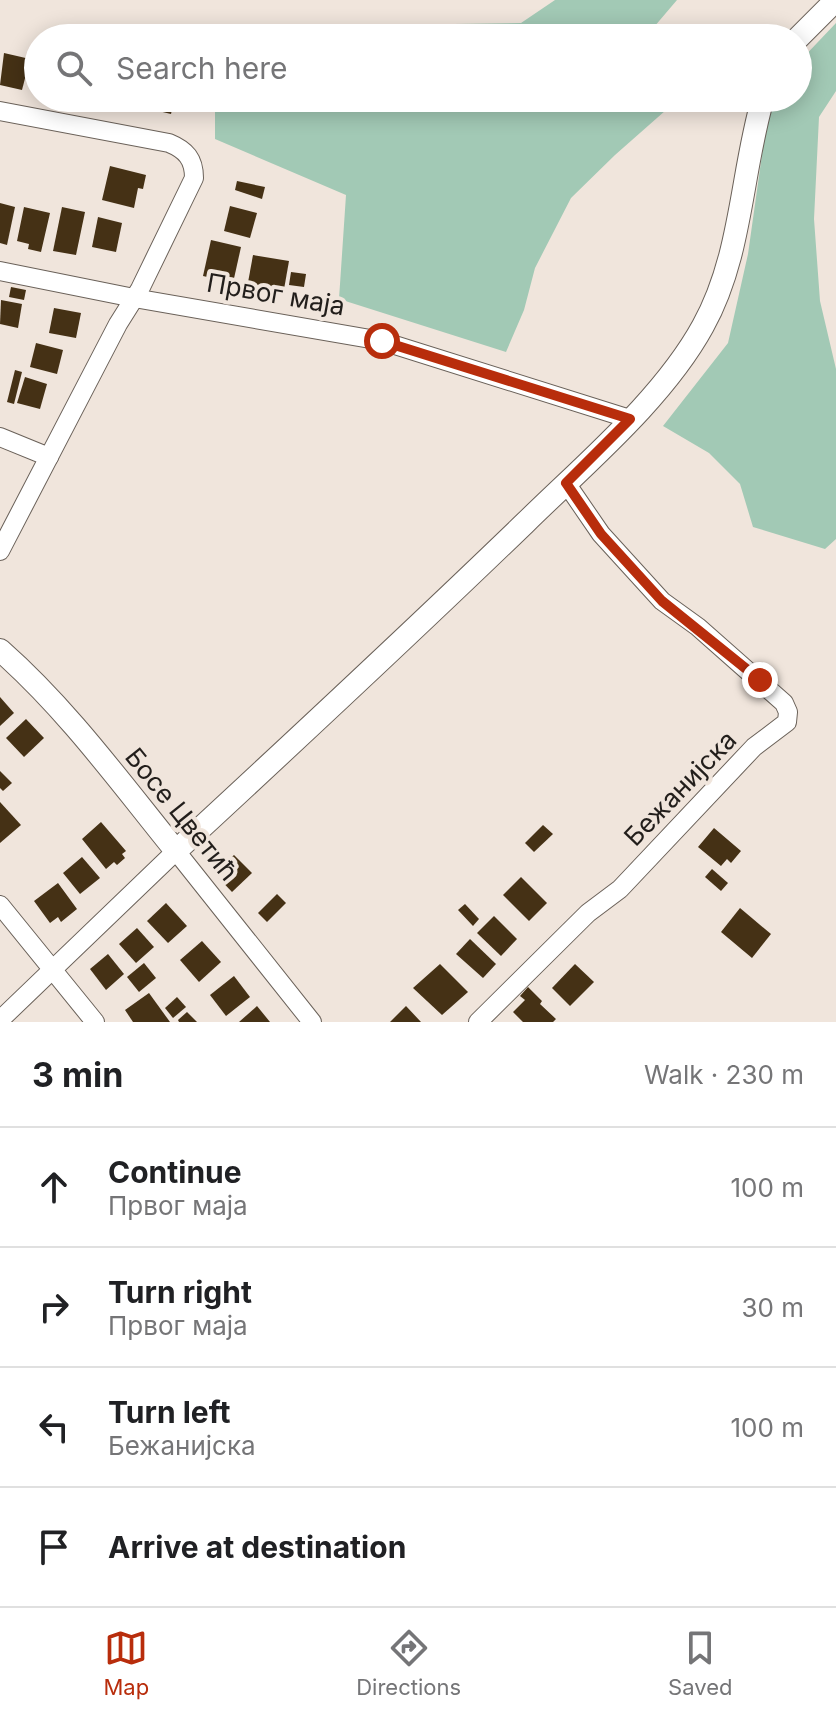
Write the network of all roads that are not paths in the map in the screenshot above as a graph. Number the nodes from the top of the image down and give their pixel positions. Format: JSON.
{"nodes":[{"id":1,"x":836,"y":0,"type":"edge"},
{"id":2,"x":812,"y":24,"type":"edge"},
{"id":3,"x":0,"y":111,"type":"edge"},
{"id":4,"x":760,"y":112,"type":"edge"},
{"id":5,"x":0,"y":271,"type":"edge"},
{"id":6,"x":134,"y":298,"type":"junction"},
{"id":7,"x":630,"y":419,"type":"junction"},
{"id":8,"x":0,"y":437,"type":"edge"},
{"id":9,"x":49,"y":457,"type":"junction"},
{"id":10,"x":566,"y":483,"type":"junction"},
{"id":11,"x":0,"y":551,"type":"edge"},
{"id":12,"x":0,"y":650,"type":"edge"},
{"id":13,"x":176,"y":851,"type":"junction"},
{"id":14,"x":0,"y":905,"type":"edge"},
{"id":15,"x":52,"y":968,"type":"junction"},
{"id":16,"x":0,"y":1020,"type":"edge"},
{"id":17,"x":95,"y":1022,"type":"edge"},
{"id":18,"x":312,"y":1022,"type":"edge"},
{"id":19,"x":478,"y":1022,"type":"edge"}],
"edges":[{"from":1,"to":2,"type":"street"},
{"from":3,"to":6,"type":"street"},
{"from":4,"to":7,"type":"street"},
{"from":5,"to":6,"type":"street","name":"Првог маја"},
{"from":6,"to":7,"type":"street","name":"Првог маја"},
{"from":6,"to":9,"type":"street"},
{"from":7,"to":10,"type":"street"},
{"from":8,"to":9,"type":"street"},
{"from":9,"to":11,"type":"street"},
{"from":10,"to":13,"type":"street"},
{"from":10,"to":19,"type":"street","name":"Бежанијска"},
{"from":12,"to":13,"type":"street","name":"Босе Цветић"},
{"from":13,"to":15,"type":"street"},
{"from":13,"to":18,"type":"street","name":"Босе Цветић"},
{"from":14,"to":15,"type":"street"},
{"from":15,"to":16,"type":"street"},
{"from":15,"to":17,"type":"street"}]}
